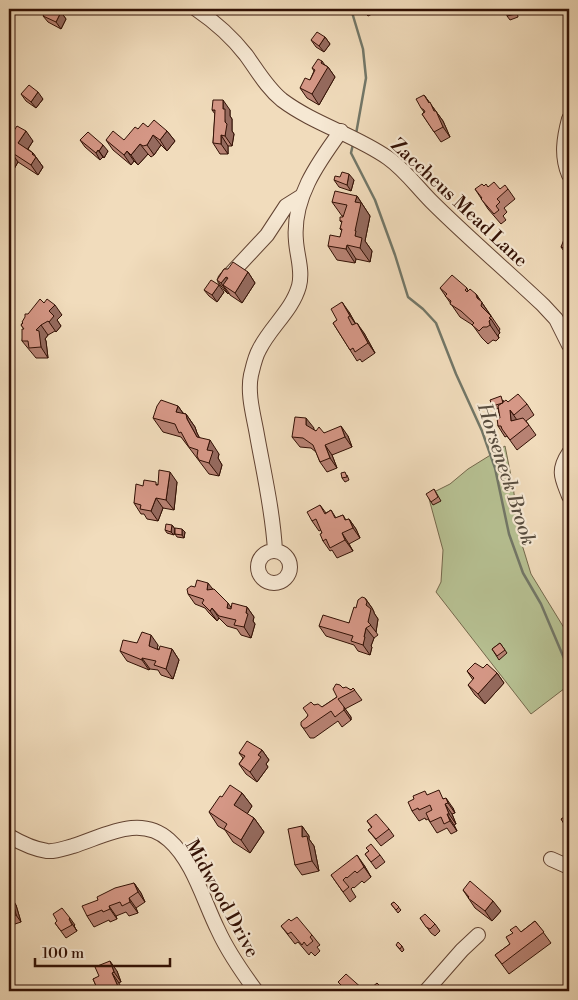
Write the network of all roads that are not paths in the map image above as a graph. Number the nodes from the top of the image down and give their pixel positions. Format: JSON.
{"nodes":[{"id":1,"x":196,"y":9,"type":"edge"},
{"id":2,"x":569,"y":119,"type":"edge"},
{"id":3,"x":344,"y":133,"type":"junction"},
{"id":4,"x":569,"y":175,"type":"edge"},
{"id":5,"x":302,"y":196,"type":"junction"},
{"id":6,"x":221,"y":285,"type":"edge"},
{"id":7,"x":569,"y":345,"type":"edge"},
{"id":8,"x":569,"y":454,"type":"edge"},
{"id":9,"x":569,"y":496,"type":"edge"},
{"id":10,"x":275,"y":551,"type":"dead end"},
{"id":11,"x":9,"y":836,"type":"edge"},
{"id":12,"x":551,"y":859,"type":"dead end"},
{"id":13,"x":569,"y":867,"type":"edge"},
{"id":14,"x":478,"y":935,"type":"dead end"},
{"id":15,"x":256,"y":991,"type":"edge"},
{"id":16,"x":426,"y":991,"type":"edge"}],
"edges":[{"from":1,"to":3,"type":"street","name":"Zaccheus Mead Lane"},
{"from":2,"to":4,"type":"street"},
{"from":3,"to":5,"type":"street"},
{"from":3,"to":7,"type":"street","name":"Zaccheus Mead Lane"},
{"from":5,"to":6,"type":"street"},
{"from":5,"to":10,"type":"street"},
{"from":8,"to":9,"type":"street"},
{"from":11,"to":15,"type":"street","name":"Midwood Drive"},
{"from":12,"to":13,"type":"street"},
{"from":14,"to":16,"type":"street"}]}
